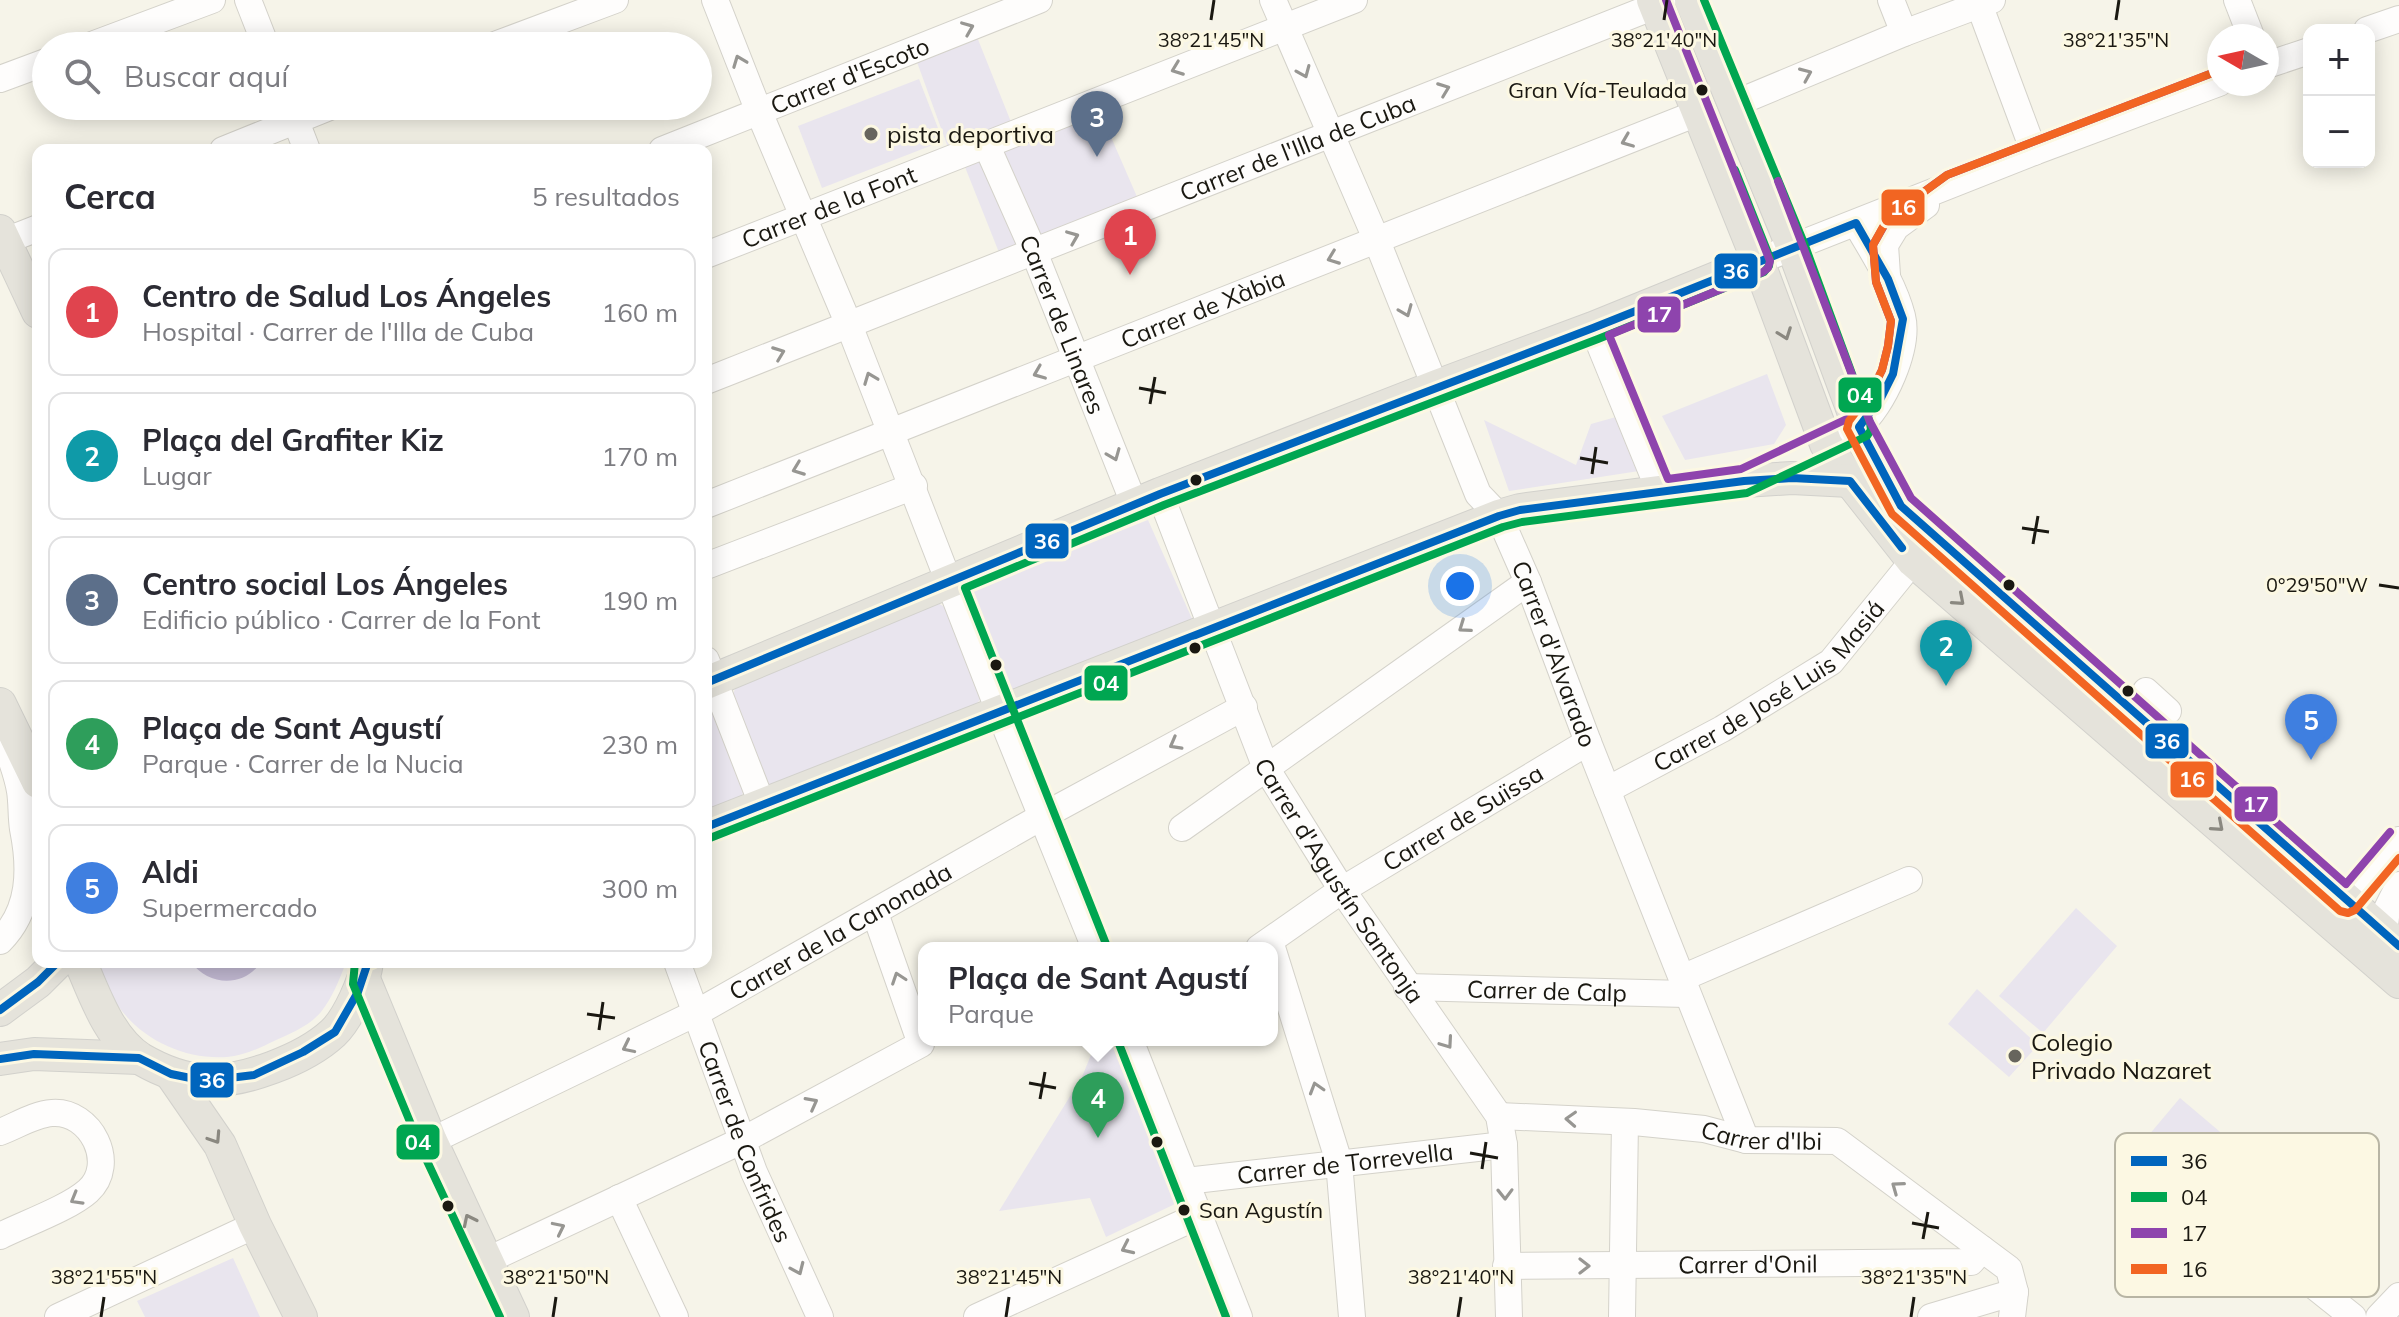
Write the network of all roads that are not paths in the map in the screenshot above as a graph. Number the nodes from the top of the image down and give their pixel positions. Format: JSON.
{"nodes":[{"id":1,"x":212,"y":0,"type":"edge"},
{"id":2,"x":248,"y":0,"type":"edge"},
{"id":3,"x":615,"y":0,"type":"edge"},
{"id":4,"x":715,"y":0,"type":"edge"},
{"id":5,"x":1039,"y":0,"type":"edge"},
{"id":6,"x":1273,"y":0,"type":"edge"},
{"id":7,"x":1354,"y":0,"type":"edge"},
{"id":8,"x":1691,"y":0,"type":"edge"},
{"id":9,"x":1891,"y":0,"type":"edge"},
{"id":10,"x":2237,"y":0,"type":"edge"},
{"id":11,"x":2385,"y":0,"type":"edge"},
{"id":12,"x":1657,"y":2,"type":"edge"},
{"id":13,"x":1986,"y":2,"type":"edge"},
{"id":14,"x":2399,"y":18,"type":"edge"},
{"id":15,"x":2246,"y":24,"type":"edge"},
{"id":16,"x":1285,"y":27,"type":"junction"},
{"id":17,"x":2375,"y":27,"type":"edge"},
{"id":18,"x":126,"y":32,"type":"edge"},
{"id":19,"x":261,"y":32,"type":"edge"},
{"id":20,"x":529,"y":32,"type":"edge"},
{"id":21,"x":1904,"y":33,"type":"junction"},
{"id":22,"x":2303,"y":53,"type":"edge"},
{"id":23,"x":2279,"y":61,"type":"edge"},
{"id":24,"x":32,"y":67,"type":"edge"},
{"id":25,"x":0,"y":79,"type":"edge"},
{"id":26,"x":2207,"y":87,"type":"edge"},
{"id":27,"x":1734,"y":104,"type":"junction"},
{"id":28,"x":759,"y":112,"type":"junction"},
{"id":29,"x":1700,"y":112,"type":"junction"},
{"id":30,"x":280,"y":120,"type":"edge"},
{"id":31,"x":296,"y":120,"type":"edge"},
{"id":32,"x":1330,"y":134,"type":"junction"},
{"id":33,"x":234,"y":144,"type":"edge"},
{"id":34,"x":305,"y":144,"type":"edge"},
{"id":35,"x":677,"y":144,"type":"edge"},
{"id":36,"x":986,"y":144,"type":"junction"},
{"id":37,"x":2034,"y":152,"type":"junction"},
{"id":38,"x":1952,"y":186,"type":"junction"},
{"id":39,"x":804,"y":216,"type":"junction"},
{"id":40,"x":1856,"y":223,"type":"junction"},
{"id":41,"x":32,"y":229,"type":"edge"},
{"id":42,"x":2,"y":236,"type":"edge"},
{"id":43,"x":1377,"y":241,"type":"junction"},
{"id":44,"x":1793,"y":248,"type":"junction"},
{"id":45,"x":1034,"y":252,"type":"junction"},
{"id":46,"x":712,"y":253,"type":"edge"},
{"id":47,"x":1758,"y":261,"type":"junction"},
{"id":48,"x":1888,"y":279,"type":"junction"},
{"id":49,"x":32,"y":299,"type":"edge"},
{"id":50,"x":849,"y":325,"type":"junction"},
{"id":51,"x":1593,"y":328,"type":"junction"},
{"id":52,"x":1075,"y":359,"type":"junction"},
{"id":53,"x":712,"y":379,"type":"edge"},
{"id":54,"x":1437,"y":386,"type":"junction"},
{"id":55,"x":1859,"y":427,"type":"junction"},
{"id":56,"x":891,"y":432,"type":"junction"},
{"id":57,"x":1826,"y":444,"type":"junction"},
{"id":58,"x":1744,"y":481,"type":"junction"},
{"id":59,"x":1850,"y":481,"type":"junction"},
{"id":60,"x":914,"y":486,"type":"junction"},
{"id":61,"x":1660,"y":492,"type":"junction"},
{"id":62,"x":1147,"y":500,"type":"junction"},
{"id":63,"x":712,"y":503,"type":"edge"},
{"id":64,"x":1499,"y":516,"type":"junction"},
{"id":65,"x":1913,"y":561,"type":"junction"},
{"id":66,"x":712,"y":564,"type":"edge"},
{"id":67,"x":950,"y":581,"type":"junction"},
{"id":68,"x":1528,"y":582,"type":"junction"},
{"id":69,"x":1212,"y":627,"type":"junction"},
{"id":70,"x":712,"y":673,"type":"edge"},
{"id":71,"x":712,"y":681,"type":"edge"},
{"id":72,"x":2146,"y":691,"type":"dead end"},
{"id":73,"x":0,"y":704,"type":"edge"},
{"id":74,"x":1244,"y":707,"type":"junction"},
{"id":75,"x":999,"y":711,"type":"junction"},
{"id":76,"x":2168,"y":711,"type":"dead end"},
{"id":77,"x":0,"y":725,"type":"edge"},
{"id":78,"x":1588,"y":742,"type":"junction"},
{"id":79,"x":1266,"y":768,"type":"junction"},
{"id":80,"x":32,"y":770,"type":"edge"},
{"id":81,"x":0,"y":789,"type":"edge"},
{"id":82,"x":1607,"y":790,"type":"junction"},
{"id":83,"x":762,"y":804,"type":"junction"},
{"id":84,"x":1043,"y":816,"type":"junction"},
{"id":85,"x":712,"y":825,"type":"edge"},
{"id":86,"x":22,"y":827,"type":"junction"},
{"id":87,"x":1182,"y":828,"type":"dead end"},
{"id":88,"x":2399,"y":840,"type":"edge"},
{"id":89,"x":1909,"y":880,"type":"dead end"},
{"id":90,"x":2399,"y":885,"type":"edge"},
{"id":91,"x":1342,"y":890,"type":"junction"},
{"id":92,"x":2347,"y":901,"type":"junction"},
{"id":93,"x":875,"y":913,"type":"junction"},
{"id":94,"x":2347,"y":937,"type":"junction"},
{"id":95,"x":2391,"y":939,"type":"edge"},
{"id":96,"x":0,"y":941,"type":"edge"},
{"id":97,"x":1093,"y":942,"type":"edge"},
{"id":98,"x":1268,"y":942,"type":"edge"},
{"id":99,"x":52,"y":968,"type":"edge"},
{"id":100,"x":83,"y":968,"type":"edge"},
{"id":101,"x":367,"y":968,"type":"edge"},
{"id":102,"x":368,"y":968,"type":"edge"},
{"id":103,"x":680,"y":968,"type":"edge"},
{"id":104,"x":1278,"y":982,"type":"edge"},
{"id":105,"x":2399,"y":982,"type":"edge"},
{"id":106,"x":1684,"y":986,"type":"junction"},
{"id":107,"x":1407,"y":987,"type":"junction"},
{"id":108,"x":0,"y":1010,"type":"edge"},
{"id":109,"x":698,"y":1012,"type":"junction"},
{"id":110,"x":918,"y":1035,"type":"edge"},
{"id":111,"x":918,"y":1046,"type":"edge"},
{"id":112,"x":1132,"y":1046,"type":"edge"},
{"id":113,"x":139,"y":1058,"type":"junction"},
{"id":114,"x":0,"y":1059,"type":"edge"},
{"id":115,"x":171,"y":1074,"type":"junction"},
{"id":116,"x":1499,"y":1116,"type":"junction"},
{"id":117,"x":1625,"y":1122,"type":"junction"},
{"id":118,"x":0,"y":1132,"type":"edge"},
{"id":119,"x":743,"y":1140,"type":"junction"},
{"id":120,"x":1746,"y":1140,"type":"junction"},
{"id":121,"x":431,"y":1141,"type":"junction"},
{"id":122,"x":1504,"y":1145,"type":"junction"},
{"id":123,"x":1339,"y":1162,"type":"junction"},
{"id":124,"x":1186,"y":1181,"type":"junction"},
{"id":125,"x":619,"y":1198,"type":"junction"},
{"id":126,"x":1198,"y":1216,"type":"junction"},
{"id":127,"x":255,"y":1225,"type":"junction"},
{"id":128,"x":0,"y":1236,"type":"edge"},
{"id":129,"x":1982,"y":1249,"type":"junction"},
{"id":130,"x":488,"y":1260,"type":"junction"},
{"id":131,"x":1506,"y":1266,"type":"junction"},
{"id":132,"x":1621,"y":1266,"type":"junction"},
{"id":133,"x":2399,"y":1296,"type":"edge"},
{"id":134,"x":2328,"y":1297,"type":"edge"},
{"id":135,"x":2014,"y":1304,"type":"edge"},
{"id":136,"x":58,"y":1317,"type":"edge"},
{"id":137,"x":301,"y":1317,"type":"edge"},
{"id":138,"x":513,"y":1317,"type":"edge"},
{"id":139,"x":675,"y":1317,"type":"edge"},
{"id":140,"x":820,"y":1317,"type":"edge"},
{"id":141,"x":977,"y":1317,"type":"edge"},
{"id":142,"x":1239,"y":1317,"type":"edge"},
{"id":143,"x":1352,"y":1317,"type":"edge"},
{"id":144,"x":1509,"y":1317,"type":"edge"},
{"id":145,"x":1622,"y":1317,"type":"edge"},
{"id":146,"x":1931,"y":1317,"type":"edge"},
{"id":147,"x":2353,"y":1317,"type":"edge"},
{"id":148,"x":2379,"y":1317,"type":"edge"}],
"edges":[{"from":1,"to":18,"type":"street"},
{"from":2,"to":19,"type":"street"},
{"from":3,"to":20,"type":"street"},
{"from":28,"to":4,"type":"street","one_way":true},
{"from":28,"to":5,"type":"street","name":"Carrer d'Escoto","one_way":true},
{"from":6,"to":16,"type":"street","name":"Carrer d'Alvarado"},
{"from":7,"to":16,"type":"street","name":"Carrer de la Font"},
{"from":8,"to":27,"type":"main road"},
{"from":9,"to":21,"type":"street"},
{"from":10,"to":15,"type":"street"},
{"from":11,"to":14,"type":"street"},
{"from":12,"to":29,"type":"main road"},
{"from":32,"to":12,"type":"street","name":"Carrer de l'Illa de Cuba","one_way":true},
{"from":13,"to":21,"type":"street"},
{"from":13,"to":37,"type":"street"},
{"from":14,"to":17,"type":"street"},
{"from":16,"to":32,"type":"street","name":"Carrer d'Alvarado","one_way":true},
{"from":16,"to":36,"type":"street","name":"Carrer de la Font","one_way":true},
{"from":27,"to":21,"type":"street","one_way":true},
{"from":22,"to":23,"type":"street"},
{"from":24,"to":25,"type":"street"},
{"from":26,"to":37,"type":"street"},
{"from":27,"to":44,"type":"main road"},
{"from":28,"to":35,"type":"street","name":"Carrer d'Escoto"},
{"from":28,"to":39,"type":"street"},
{"from":29,"to":43,"type":"street","name":"Carrer de Xàbia","one_way":true},
{"from":29,"to":47,"type":"main road"},
{"from":30,"to":33,"type":"street"},
{"from":31,"to":34,"type":"street"},
{"from":32,"to":43,"type":"street","name":"Carrer d'Alvarado"},
{"from":45,"to":32,"type":"street","name":"Carrer de l'Illa de Cuba","one_way":true},
{"from":36,"to":39,"type":"street","name":"Carrer de la Font"},
{"from":36,"to":45,"type":"street","name":"Carrer de Linares"},
{"from":37,"to":38,"type":"street"},
{"from":38,"to":40,"type":"street"},
{"from":38,"to":48,"type":"street"},
{"from":39,"to":46,"type":"street","name":"Carrer de la Font"},
{"from":39,"to":50,"type":"street"},
{"from":40,"to":44,"type":"street"},
{"from":40,"to":48,"type":"street"},
{"from":41,"to":42,"type":"street"},
{"from":42,"to":49,"type":"main road"},
{"from":43,"to":52,"type":"street","name":"Carrer de Xàbia","one_way":true},
{"from":43,"to":54,"type":"street","name":"Carrer d'Alvarado","one_way":true},
{"from":44,"to":47,"type":"street"},
{"from":44,"to":55,"type":"main road"},
{"from":45,"to":50,"type":"street","name":"Carrer de l'Illa de Cuba"},
{"from":45,"to":52,"type":"street","name":"Carrer de Linares"},
{"from":47,"to":51,"type":"main road"},
{"from":47,"to":57,"type":"main road","one_way":true},
{"from":48,"to":55,"type":"street"},
{"from":53,"to":50,"type":"street","name":"Carrer de l'Illa de Cuba","one_way":true},
{"from":56,"to":50,"type":"street","one_way":true},
{"from":51,"to":54,"type":"main road"},
{"from":51,"to":61,"type":"street"},
{"from":52,"to":56,"type":"street","name":"Carrer de Xàbia","one_way":true},
{"from":52,"to":62,"type":"street","name":"Carrer de Linares","one_way":true},
{"from":54,"to":62,"type":"main road"},
{"from":54,"to":64,"type":"street","name":"Carrer d'Alvarado"},
{"from":55,"to":57,"type":"street"},
{"from":55,"to":92,"type":"main road"},
{"from":56,"to":60,"type":"street"},
{"from":56,"to":63,"type":"street","name":"Carrer de Xàbia","one_way":true},
{"from":57,"to":58,"type":"main road"},
{"from":57,"to":59,"type":"main road"},
{"from":58,"to":59,"type":"main road"},
{"from":58,"to":61,"type":"main road"},
{"from":59,"to":65,"type":"main road"},
{"from":60,"to":66,"type":"street"},
{"from":60,"to":67,"type":"street"},
{"from":61,"to":64,"type":"main road"},
{"from":62,"to":67,"type":"main road"},
{"from":62,"to":69,"type":"street","name":"Carrer de Linares"},
{"from":64,"to":68,"type":"street","name":"Carrer d'Alvarado"},
{"from":64,"to":69,"type":"main road"},
{"from":65,"to":82,"type":"street","name":"Carrer de José Luis Masiá"},
{"from":65,"to":94,"type":"main road","one_way":true},
{"from":67,"to":70,"type":"main road"},
{"from":67,"to":75,"type":"street"},
{"from":68,"to":78,"type":"street","name":"Carrer d'Alvarado"},
{"from":68,"to":79,"type":"street","one_way":true},
{"from":69,"to":74,"type":"street","name":"Carrer d'Agustín Santonja"},
{"from":69,"to":75,"type":"main road"},
{"from":71,"to":83,"type":"street"},
{"from":72,"to":76,"type":"street"},
{"from":73,"to":80,"type":"main road"},
{"from":74,"to":79,"type":"street","name":"Carrer d'Agustín Santonja"},
{"from":74,"to":84,"type":"street","name":"Carrer de la Canonada","one_way":true},
{"from":75,"to":83,"type":"main road"},
{"from":75,"to":84,"type":"street"},
{"from":77,"to":86,"type":"street"},
{"from":78,"to":82,"type":"street","name":"Carrer d'Alvarado"},
{"from":78,"to":91,"type":"street","name":"Carrer de Suïssa"},
{"from":79,"to":87,"type":"street"},
{"from":79,"to":91,"type":"street","name":"Carrer d'Agustín Santonja"},
{"from":81,"to":86,"type":"street"},
{"from":82,"to":106,"type":"street","name":"Carrer d'Alvarado"},
{"from":83,"to":85,"type":"main road"},
{"from":84,"to":93,"type":"street","name":"Carrer de la Canonada"},
{"from":84,"to":97,"type":"street"},
{"from":86,"to":96,"type":"street"},
{"from":88,"to":92,"type":"street"},
{"from":89,"to":106,"type":"street","name":"Carrer de Calp"},
{"from":90,"to":95,"type":"street"},
{"from":91,"to":98,"type":"street","name":"Carrer de Suïssa"},
{"from":91,"to":107,"type":"street","name":"Carrer d'Agustín Santonja"},
{"from":92,"to":94,"type":"street"},
{"from":92,"to":95,"type":"main road"},
{"from":93,"to":109,"type":"street","name":"Carrer de la Canonada"},
{"from":110,"to":93,"type":"street","one_way":true},
{"from":94,"to":105,"type":"main road"},
{"from":99,"to":108,"type":"main road"},
{"from":100,"to":113,"type":"main road"},
{"from":101,"to":115,"type":"main road"},
{"from":102,"to":121,"type":"main road"},
{"from":103,"to":109,"type":"street","name":"Carrer de Confrides"},
{"from":123,"to":104,"type":"street","one_way":true},
{"from":106,"to":107,"type":"street","name":"Carrer de Calp"},
{"from":106,"to":120,"type":"street","name":"Carrer d'Alvarado"},
{"from":107,"to":116,"type":"street","name":"Carrer d'Agustín Santonja","one_way":true},
{"from":109,"to":119,"type":"street","name":"Carrer de Confrides"},
{"from":109,"to":121,"type":"street","name":"Carrer de la Canonada","one_way":true},
{"from":119,"to":111,"type":"street","one_way":true},
{"from":112,"to":124,"type":"street"},
{"from":113,"to":114,"type":"main road"},
{"from":113,"to":115,"type":"main road"},
{"from":115,"to":127,"type":"main road","one_way":true},
{"from":117,"to":116,"type":"street","name":"Carrer d'Ibi","one_way":true},
{"from":116,"to":122,"type":"street"},
{"from":117,"to":120,"type":"street","name":"Carrer d'Ibi"},
{"from":117,"to":132,"type":"street"},
{"from":118,"to":128,"type":"street","one_way":true},
{"from":119,"to":125,"type":"street"},
{"from":119,"to":140,"type":"street","name":"Carrer de Confrides","one_way":true},
{"from":129,"to":120,"type":"street","name":"Carrer d'Ibi","one_way":true},
{"from":130,"to":121,"type":"main road","one_way":true},
{"from":122,"to":123,"type":"street","name":"Carrer de Torrevella"},
{"from":122,"to":131,"type":"street","one_way":true},
{"from":123,"to":124,"type":"street","name":"Carrer de Torrevella"},
{"from":123,"to":143,"type":"street"},
{"from":124,"to":126,"type":"street"},
{"from":130,"to":125,"type":"street","one_way":true},
{"from":125,"to":139,"type":"street"},
{"from":126,"to":141,"type":"street","one_way":true},
{"from":126,"to":142,"type":"street"},
{"from":127,"to":136,"type":"street"},
{"from":127,"to":137,"type":"main road"},
{"from":129,"to":132,"type":"street","name":"Carrer d'Onil"},
{"from":129,"to":135,"type":"street","name":"Carrer d'Ibi"},
{"from":130,"to":138,"type":"main road"},
{"from":131,"to":132,"type":"street","name":"Carrer d'Onil","one_way":true},
{"from":131,"to":144,"type":"street"},
{"from":132,"to":145,"type":"street"},
{"from":133,"to":148,"type":"street"},
{"from":134,"to":147,"type":"street"},
{"from":135,"to":146,"type":"street"}]}
